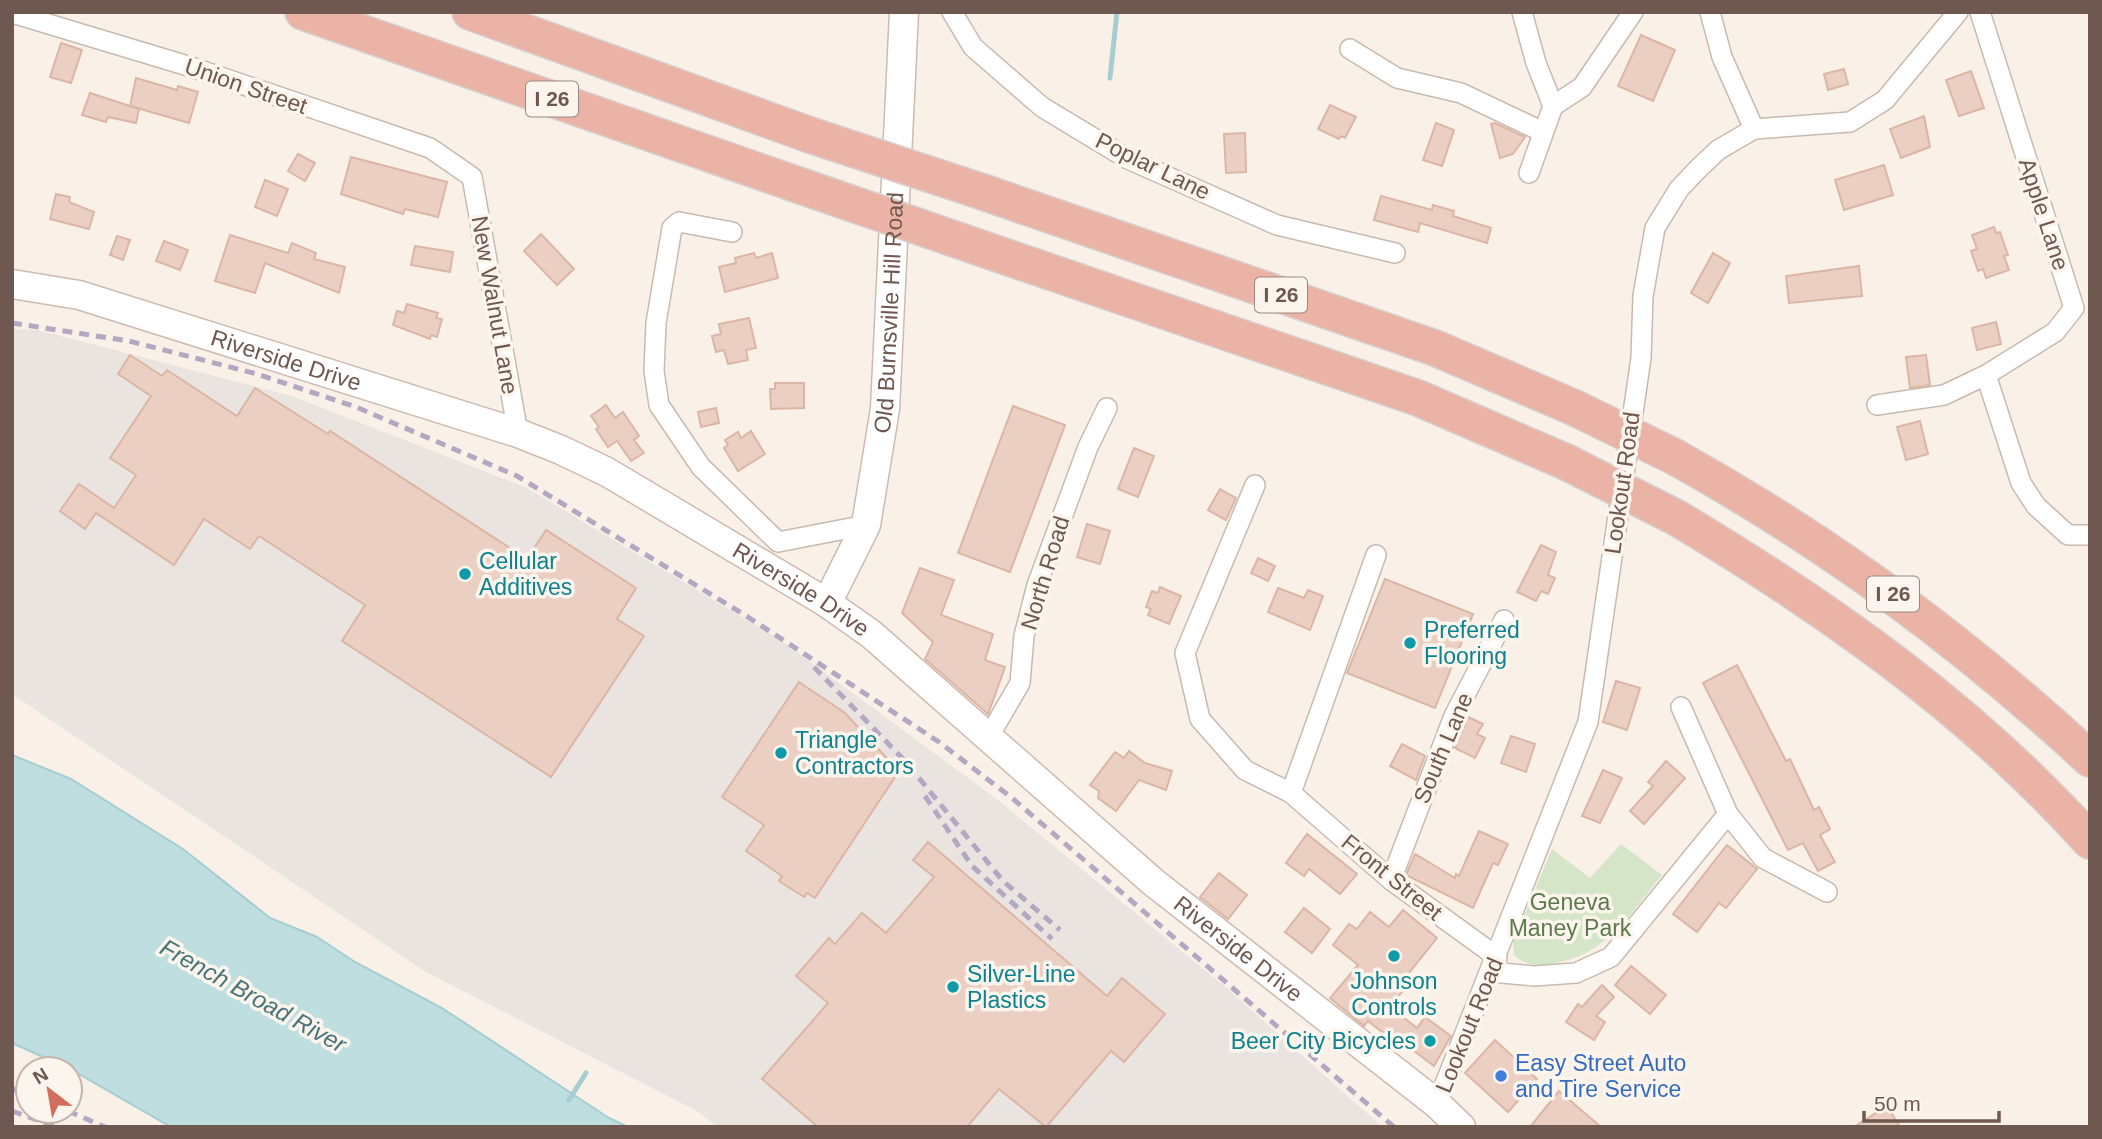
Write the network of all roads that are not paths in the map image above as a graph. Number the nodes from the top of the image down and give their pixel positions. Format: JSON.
{"nodes":[{"id":1,"x":303,"y":12,"type":"edge"},
{"id":2,"x":470,"y":12,"type":"edge"},
{"id":3,"x":904,"y":12,"type":"edge"},
{"id":4,"x":952,"y":12,"type":"edge"},
{"id":5,"x":1522,"y":12,"type":"edge"},
{"id":6,"x":1633,"y":12,"type":"edge"},
{"id":7,"x":1710,"y":12,"type":"edge"},
{"id":8,"x":1958,"y":12,"type":"edge"},
{"id":9,"x":1980,"y":12,"type":"edge"},
{"id":10,"x":12,"y":13,"type":"edge"},
{"id":11,"x":1350,"y":49,"type":"dead end"},
{"id":12,"x":1553,"y":106,"type":"junction"},
{"id":13,"x":1754,"y":129,"type":"junction"},
{"id":14,"x":1544,"y":132,"type":"junction"},
{"id":15,"x":1529,"y":173,"type":"dead end"},
{"id":16,"x":472,"y":177,"type":"joint"},
{"id":17,"x":732,"y":232,"type":"dead end"},
{"id":18,"x":1395,"y":253,"type":"dead end"},
{"id":19,"x":12,"y":284,"type":"edge"},
{"id":20,"x":1986,"y":375,"type":"junction"},
{"id":21,"x":1877,"y":405,"type":"dead end"},
{"id":22,"x":1107,"y":408,"type":"dead end"},
{"id":23,"x":518,"y":433,"type":"junction"},
{"id":24,"x":1255,"y":485,"type":"dead end"},
{"id":25,"x":866,"y":525,"type":"junction"},
{"id":26,"x":2090,"y":535,"type":"edge"},
{"id":27,"x":1376,"y":555,"type":"dead end"},
{"id":28,"x":827,"y":603,"type":"junction"},
{"id":29,"x":1504,"y":620,"type":"dead end"},
{"id":30,"x":1681,"y":706,"type":"dead end"},
{"id":31,"x":988,"y":738,"type":"junction"},
{"id":32,"x":2090,"y":758,"type":"edge"},
{"id":33,"x":1291,"y":793,"type":"junction"},
{"id":34,"x":1728,"y":814,"type":"junction"},
{"id":35,"x":2090,"y":841,"type":"edge"},
{"id":36,"x":1391,"y":880,"type":"junction"},
{"id":37,"x":1827,"y":892,"type":"dead end"},
{"id":38,"x":1494,"y":965,"type":"junction"},
{"id":39,"x":1437,"y":1104,"type":"junction"},
{"id":40,"x":1461,"y":1127,"type":"edge"}],
"edges":[{"from":1,"to":35,"type":"highway","number":"I 26","bridge":true},
{"from":2,"to":32,"type":"highway","number":"I 26","bridge":true},
{"from":3,"to":25,"type":"main road","name":"Old Burnsville Hill Road"},
{"from":4,"to":18,"type":"street","name":"Poplar Lane"},
{"from":5,"to":12,"type":"street"},
{"from":6,"to":12,"type":"street"},
{"from":7,"to":13,"type":"street"},
{"from":8,"to":13,"type":"street","name":"Lookout Road"},
{"from":9,"to":20,"type":"street","name":"Apple Lane"},
{"from":10,"to":16,"type":"street","name":"Union Street"},
{"from":11,"to":14,"type":"street"},
{"from":12,"to":14,"type":"street"},
{"from":13,"to":38,"type":"street","name":"Lookout Road"},
{"from":14,"to":15,"type":"street"},
{"from":16,"to":23,"type":"street","name":"New Walnut Lane"},
{"from":17,"to":25,"type":"street"},
{"from":19,"to":23,"type":"main road","name":"Riverside Drive"},
{"from":20,"to":21,"type":"street"},
{"from":20,"to":26,"type":"street"},
{"from":22,"to":31,"type":"street","name":"North Road"},
{"from":23,"to":28,"type":"main road","name":"Riverside Drive"},
{"from":24,"to":33,"type":"street"},
{"from":25,"to":28,"type":"main road","name":"Old Burnsville Hill Road"},
{"from":27,"to":33,"type":"street"},
{"from":28,"to":31,"type":"main road","name":"Riverside Drive"},
{"from":29,"to":36,"type":"street","name":"South Lane"},
{"from":30,"to":34,"type":"street"},
{"from":31,"to":39,"type":"main road","name":"Riverside Drive"},
{"from":33,"to":36,"type":"street","name":"Front Street"},
{"from":34,"to":37,"type":"street"},
{"from":34,"to":38,"type":"street"},
{"from":36,"to":38,"type":"street","name":"Front Street"},
{"from":38,"to":39,"type":"street","name":"Lookout Road"},
{"from":39,"to":40,"type":"main road","name":"Riverside Drive"}]}
